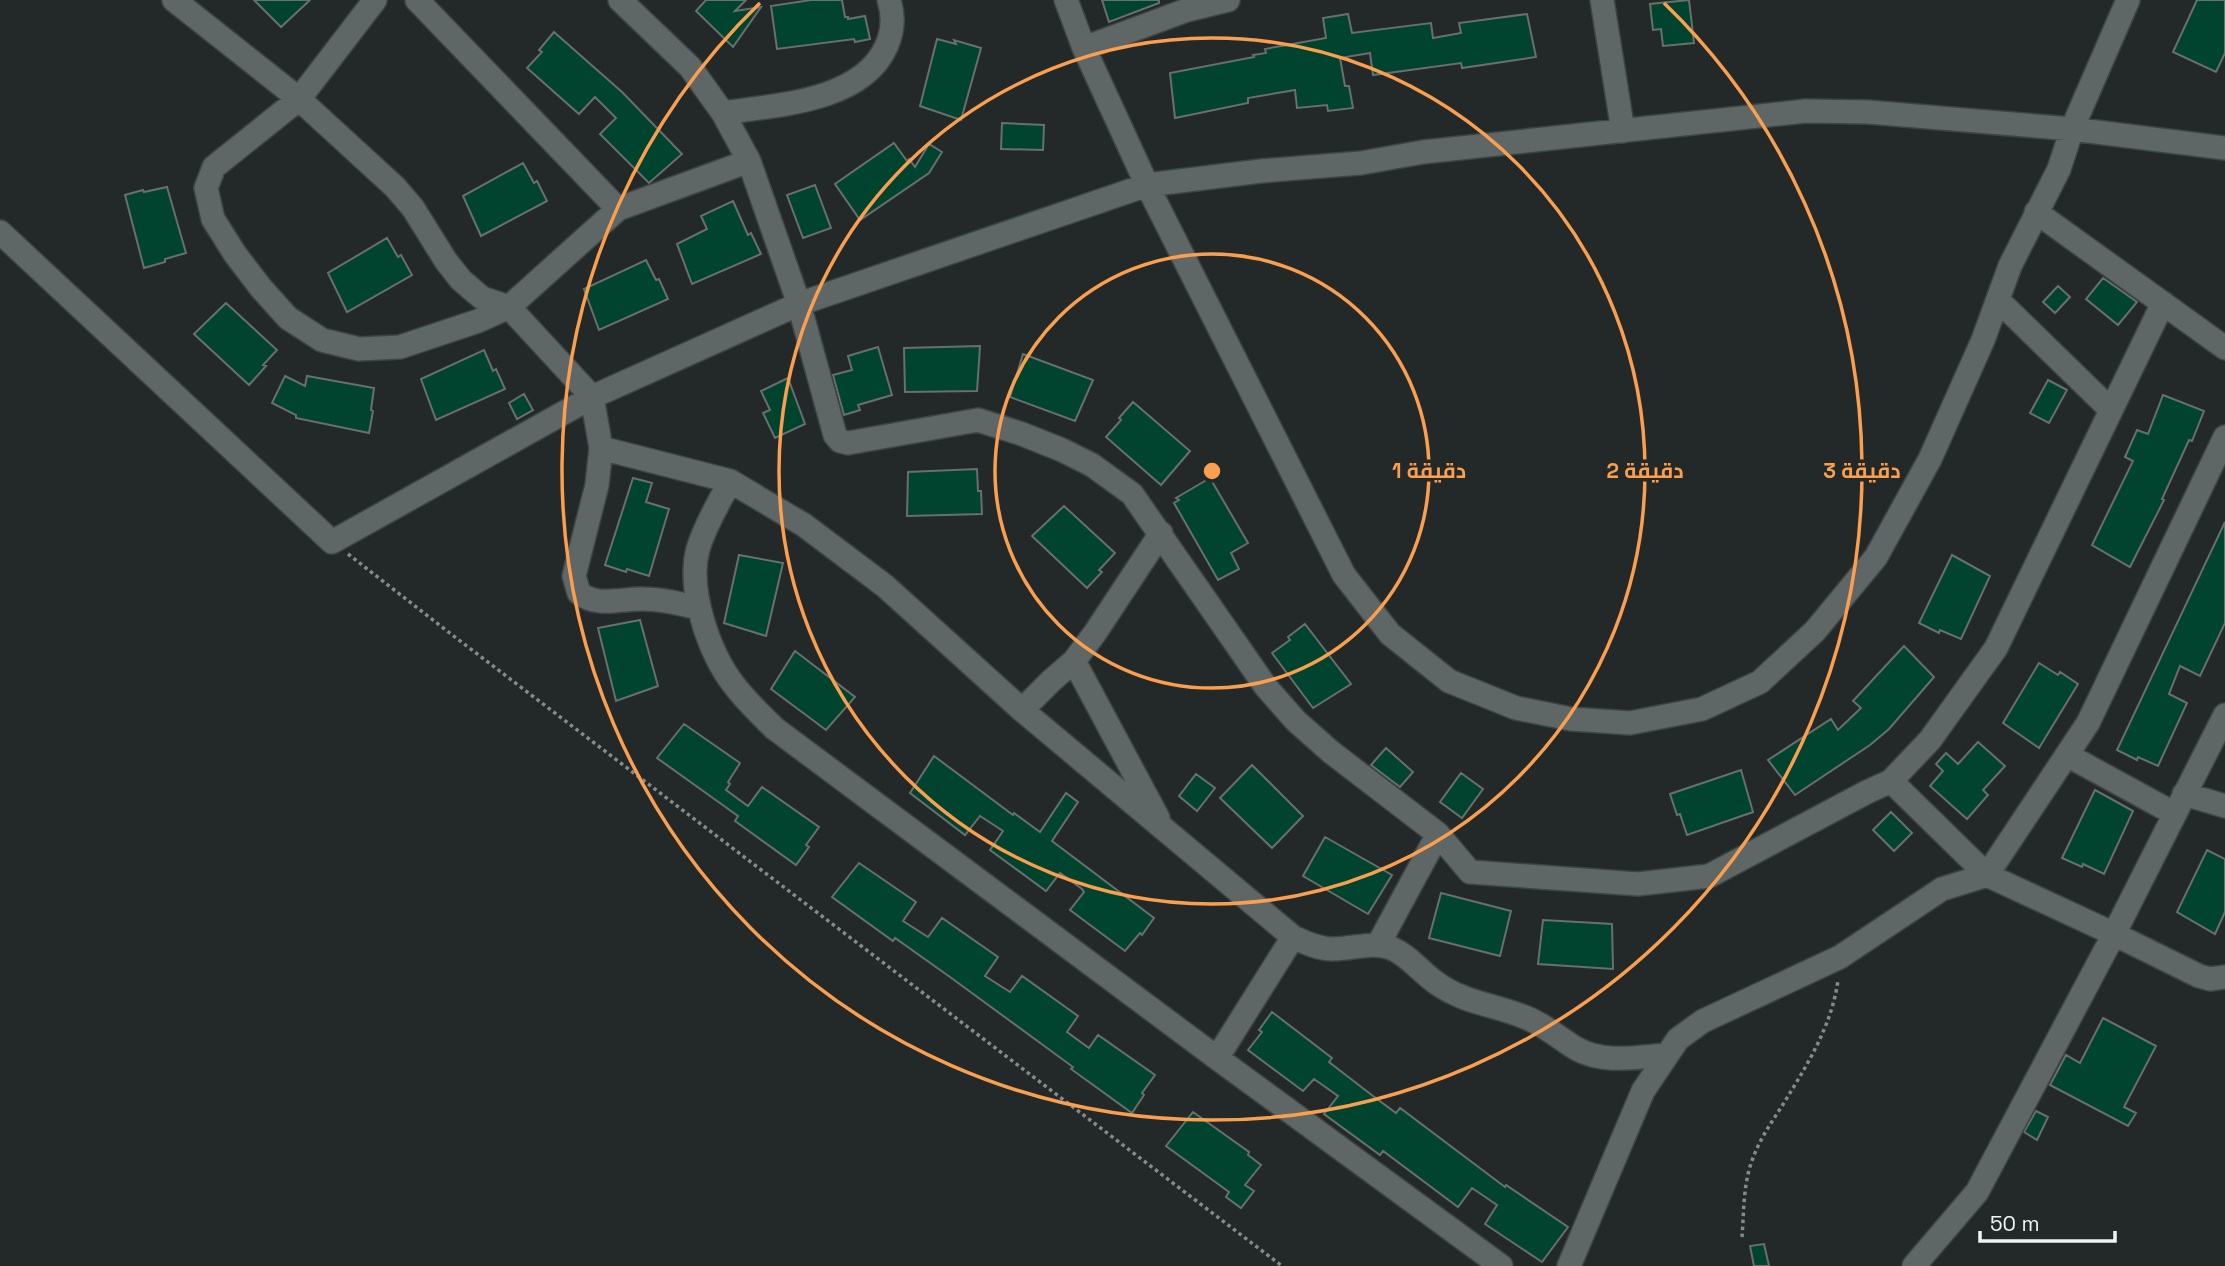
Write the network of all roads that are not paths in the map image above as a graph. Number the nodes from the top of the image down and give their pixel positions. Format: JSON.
{"nodes":[{"id":1,"x":374,"y":0,"type":"edge"},
{"id":2,"x":417,"y":0,"type":"edge"},
{"id":3,"x":620,"y":0,"type":"edge"},
{"id":4,"x":889,"y":0,"type":"edge"},
{"id":5,"x":1066,"y":0,"type":"edge"},
{"id":6,"x":1228,"y":0,"type":"edge"},
{"id":7,"x":1602,"y":0,"type":"edge"},
{"id":8,"x":2128,"y":0,"type":"edge"},
{"id":9,"x":169,"y":1,"type":"edge"},
{"id":10,"x":1186,"y":5,"type":"edge"},
{"id":11,"x":1084,"y":48,"type":"junction"},
{"id":12,"x":299,"y":99,"type":"junction"},
{"id":13,"x":723,"y":113,"type":"junction"},
{"id":14,"x":2072,"y":129,"type":"junction"},
{"id":15,"x":1623,"y":131,"type":"junction"},
{"id":16,"x":2225,"y":148,"type":"edge"},
{"id":17,"x":749,"y":161,"type":"junction"},
{"id":18,"x":1147,"y":185,"type":"junction"},
{"id":19,"x":618,"y":209,"type":"junction"},
{"id":20,"x":2036,"y":212,"type":"junction"},
{"id":21,"x":0,"y":232,"type":"edge"},
{"id":22,"x":1997,"y":300,"type":"junction"},
{"id":23,"x":2163,"y":303,"type":"junction"},
{"id":24,"x":799,"y":304,"type":"junction"},
{"id":25,"x":509,"y":307,"type":"junction"},
{"id":26,"x":2225,"y":348,"type":"edge"},
{"id":27,"x":592,"y":397,"type":"junction"},
{"id":28,"x":2111,"y":410,"type":"junction"},
{"id":29,"x":2225,"y":437,"type":"edge"},
{"id":30,"x":601,"y":448,"type":"junction"},
{"id":31,"x":730,"y":481,"type":"junction"},
{"id":32,"x":1161,"y":533,"type":"junction"},
{"id":33,"x":699,"y":608,"type":"junction"},
{"id":34,"x":1073,"y":661,"type":"junction"},
{"id":35,"x":1022,"y":710,"type":"junction"},
{"id":36,"x":2225,"y":715,"type":"edge"},
{"id":37,"x":2067,"y":755,"type":"junction"},
{"id":38,"x":1891,"y":781,"type":"junction"},
{"id":39,"x":2180,"y":804,"type":"junction"},
{"id":40,"x":2225,"y":806,"type":"edge"},
{"id":41,"x":1164,"y":831,"type":"junction"},
{"id":42,"x":1438,"y":834,"type":"junction"},
{"id":43,"x":1987,"y":875,"type":"junction"},
{"id":44,"x":2114,"y":933,"type":"junction"},
{"id":45,"x":1293,"y":937,"type":"junction"},
{"id":46,"x":1378,"y":945,"type":"junction"},
{"id":47,"x":2225,"y":977,"type":"edge"},
{"id":48,"x":1667,"y":1055,"type":"junction"},
{"id":49,"x":1217,"y":1058,"type":"junction"},
{"id":50,"x":1501,"y":1266,"type":"edge"},
{"id":51,"x":1569,"y":1266,"type":"edge"},
{"id":52,"x":1914,"y":1266,"type":"edge"}],
"edges":[{"from":1,"to":12,"type":"street"},
{"from":2,"to":19,"type":"street"},
{"from":3,"to":13,"type":"street"},
{"from":4,"to":13,"type":"street"},
{"from":5,"to":11,"type":"street"},
{"from":6,"to":10,"type":"street"},
{"from":7,"to":15,"type":"street"},
{"from":8,"to":14,"type":"street"},
{"from":9,"to":12,"type":"street"},
{"from":10,"to":11,"type":"street"},
{"from":11,"to":18,"type":"street"},
{"from":12,"to":25,"type":"street"},
{"from":12,"to":25,"type":"street"},
{"from":13,"to":17,"type":"street"},
{"from":14,"to":15,"type":"street"},
{"from":14,"to":16,"type":"street"},
{"from":14,"to":20,"type":"street"},
{"from":15,"to":18,"type":"street"},
{"from":17,"to":19,"type":"street"},
{"from":17,"to":24,"type":"street"},
{"from":18,"to":22,"type":"street"},
{"from":18,"to":24,"type":"street"},
{"from":19,"to":25,"type":"street"},
{"from":20,"to":22,"type":"street"},
{"from":20,"to":23,"type":"street"},
{"from":21,"to":27,"type":"street"},
{"from":22,"to":28,"type":"street"},
{"from":23,"to":26,"type":"street"},
{"from":23,"to":28,"type":"street"},
{"from":24,"to":27,"type":"street"},
{"from":24,"to":32,"type":"street"},
{"from":25,"to":27,"type":"street"},
{"from":27,"to":30,"type":"street"},
{"from":28,"to":38,"type":"street"},
{"from":29,"to":37,"type":"street"},
{"from":30,"to":31,"type":"street"},
{"from":30,"to":33,"type":"street"},
{"from":31,"to":33,"type":"street"},
{"from":31,"to":35,"type":"street"},
{"from":32,"to":34,"type":"street"},
{"from":32,"to":42,"type":"street"},
{"from":33,"to":49,"type":"street"},
{"from":34,"to":35,"type":"street"},
{"from":34,"to":41,"type":"street"},
{"from":35,"to":41,"type":"street"},
{"from":36,"to":39,"type":"street"},
{"from":37,"to":39,"type":"street"},
{"from":37,"to":43,"type":"street"},
{"from":38,"to":42,"type":"street"},
{"from":38,"to":43,"type":"street"},
{"from":39,"to":40,"type":"street"},
{"from":39,"to":44,"type":"street"},
{"from":41,"to":45,"type":"street"},
{"from":42,"to":46,"type":"street"},
{"from":43,"to":44,"type":"street"},
{"from":43,"to":48,"type":"street"},
{"from":44,"to":47,"type":"street"},
{"from":44,"to":52,"type":"street"},
{"from":45,"to":46,"type":"street"},
{"from":45,"to":49,"type":"street"},
{"from":46,"to":48,"type":"street"},
{"from":48,"to":51,"type":"street"},
{"from":49,"to":50,"type":"street"}]}
